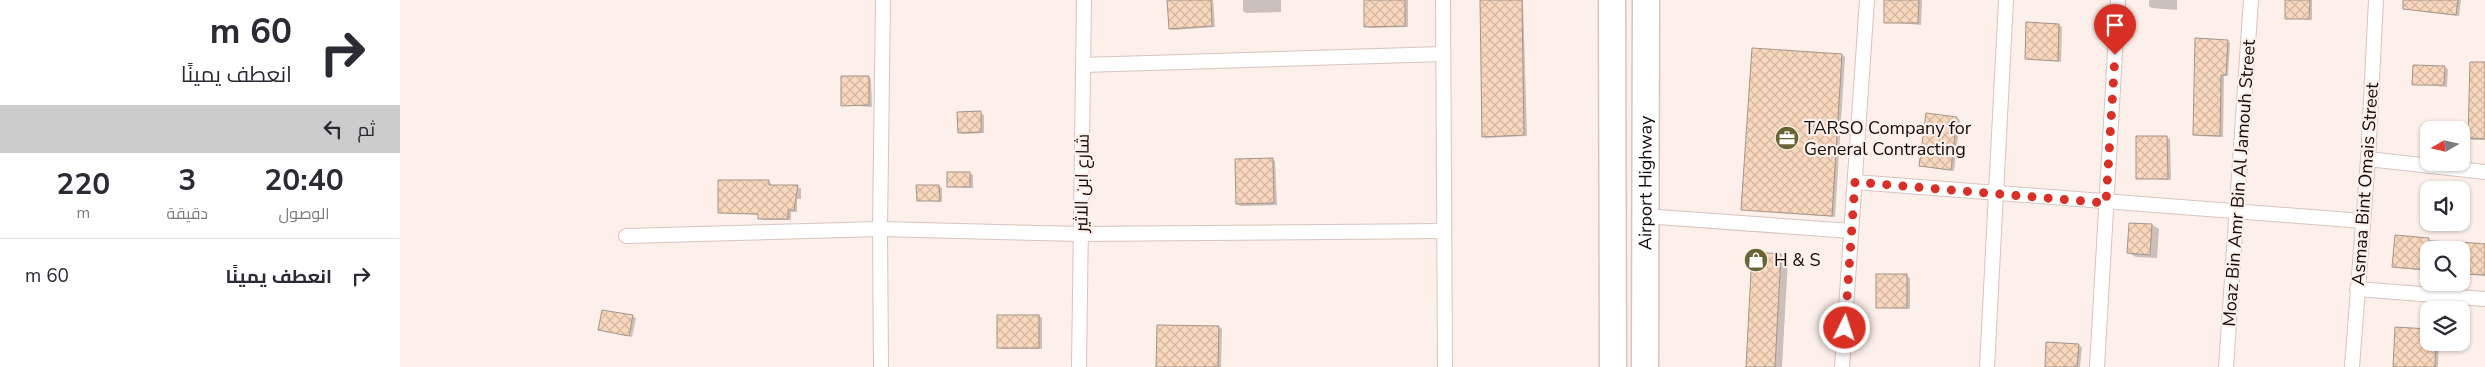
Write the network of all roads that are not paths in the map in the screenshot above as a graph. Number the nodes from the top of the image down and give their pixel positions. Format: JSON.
{"nodes":[{"id":1,"x":884,"y":0,"type":"edge"},
{"id":2,"x":1084,"y":0,"type":"edge"},
{"id":3,"x":1443,"y":0,"type":"edge"},
{"id":4,"x":1612,"y":0,"type":"edge"},
{"id":5,"x":1646,"y":0,"type":"edge"},
{"id":6,"x":1867,"y":0,"type":"edge"},
{"id":7,"x":2006,"y":0,"type":"edge"},
{"id":8,"x":2118,"y":0,"type":"edge"},
{"id":9,"x":2251,"y":0,"type":"edge"},
{"id":10,"x":2376,"y":0,"type":"edge"},
{"id":11,"x":1444,"y":54,"type":"junction"},
{"id":12,"x":1083,"y":65,"type":"junction"},
{"id":13,"x":2368,"y":159,"type":"junction"},
{"id":14,"x":2485,"y":172,"type":"edge"},
{"id":15,"x":1855,"y":182,"type":"junction"},
{"id":16,"x":1996,"y":193,"type":"junction"},
{"id":17,"x":2106,"y":203,"type":"junction"},
{"id":18,"x":2236,"y":212,"type":"junction"},
{"id":19,"x":1644,"y":216,"type":"junction"},
{"id":20,"x":2362,"y":221,"type":"junction"},
{"id":21,"x":880,"y":229,"type":"junction"},
{"id":22,"x":1444,"y":231,"type":"junction"},
{"id":23,"x":1851,"y":231,"type":"junction"},
{"id":24,"x":1081,"y":234,"type":"junction"},
{"id":25,"x":626,"y":236,"type":"dead end"},
{"id":26,"x":2357,"y":289,"type":"junction"},
{"id":27,"x":2485,"y":299,"type":"edge"},
{"id":28,"x":881,"y":367,"type":"edge"},
{"id":29,"x":1079,"y":367,"type":"edge"},
{"id":30,"x":1445,"y":367,"type":"edge"},
{"id":31,"x":1613,"y":367,"type":"edge"},
{"id":32,"x":1645,"y":367,"type":"edge"},
{"id":33,"x":1842,"y":367,"type":"edge"},
{"id":34,"x":1987,"y":367,"type":"edge"},
{"id":35,"x":2097,"y":367,"type":"edge"},
{"id":36,"x":2226,"y":367,"type":"edge"},
{"id":37,"x":2352,"y":367,"type":"edge"}],
"edges":[{"from":1,"to":21,"type":"street"},
{"from":2,"to":12,"type":"street","name":"شارع ابن الاثير"},
{"from":3,"to":11,"type":"street"},
{"from":4,"to":31,"type":"highway","name":"Airport Highway"},
{"from":5,"to":19,"type":"highway","name":"Airport Highway"},
{"from":6,"to":15,"type":"street"},
{"from":7,"to":16,"type":"street"},
{"from":8,"to":17,"type":"street"},
{"from":9,"to":18,"type":"street","name":"Moaz Bin Amr Bin Al Jamouh Street"},
{"from":10,"to":13,"type":"street","name":"Asmaa Bint Omais Street"},
{"from":11,"to":12,"type":"street"},
{"from":11,"to":22,"type":"street"},
{"from":12,"to":24,"type":"street","name":"شارع ابن الاثير"},
{"from":13,"to":14,"type":"street"},
{"from":13,"to":20,"type":"street","name":"Asmaa Bint Omais Street"},
{"from":15,"to":16,"type":"street"},
{"from":15,"to":23,"type":"street"},
{"from":16,"to":17,"type":"street"},
{"from":16,"to":34,"type":"street"},
{"from":17,"to":18,"type":"street"},
{"from":17,"to":35,"type":"street"},
{"from":18,"to":20,"type":"street"},
{"from":18,"to":36,"type":"street","name":"Moaz Bin Amr Bin Al Jamouh Street"},
{"from":19,"to":23,"type":"street"},
{"from":19,"to":32,"type":"highway","name":"Airport Highway"},
{"from":20,"to":26,"type":"street","name":"Asmaa Bint Omais Street"},
{"from":21,"to":24,"type":"street"},
{"from":21,"to":25,"type":"street"},
{"from":21,"to":28,"type":"street"},
{"from":22,"to":24,"type":"street"},
{"from":22,"to":30,"type":"street"},
{"from":23,"to":33,"type":"street"},
{"from":24,"to":29,"type":"street","name":"شارع ابن الاثير"},
{"from":26,"to":27,"type":"street"},
{"from":26,"to":37,"type":"street","name":"Asmaa Bint Omais Street"}]}
